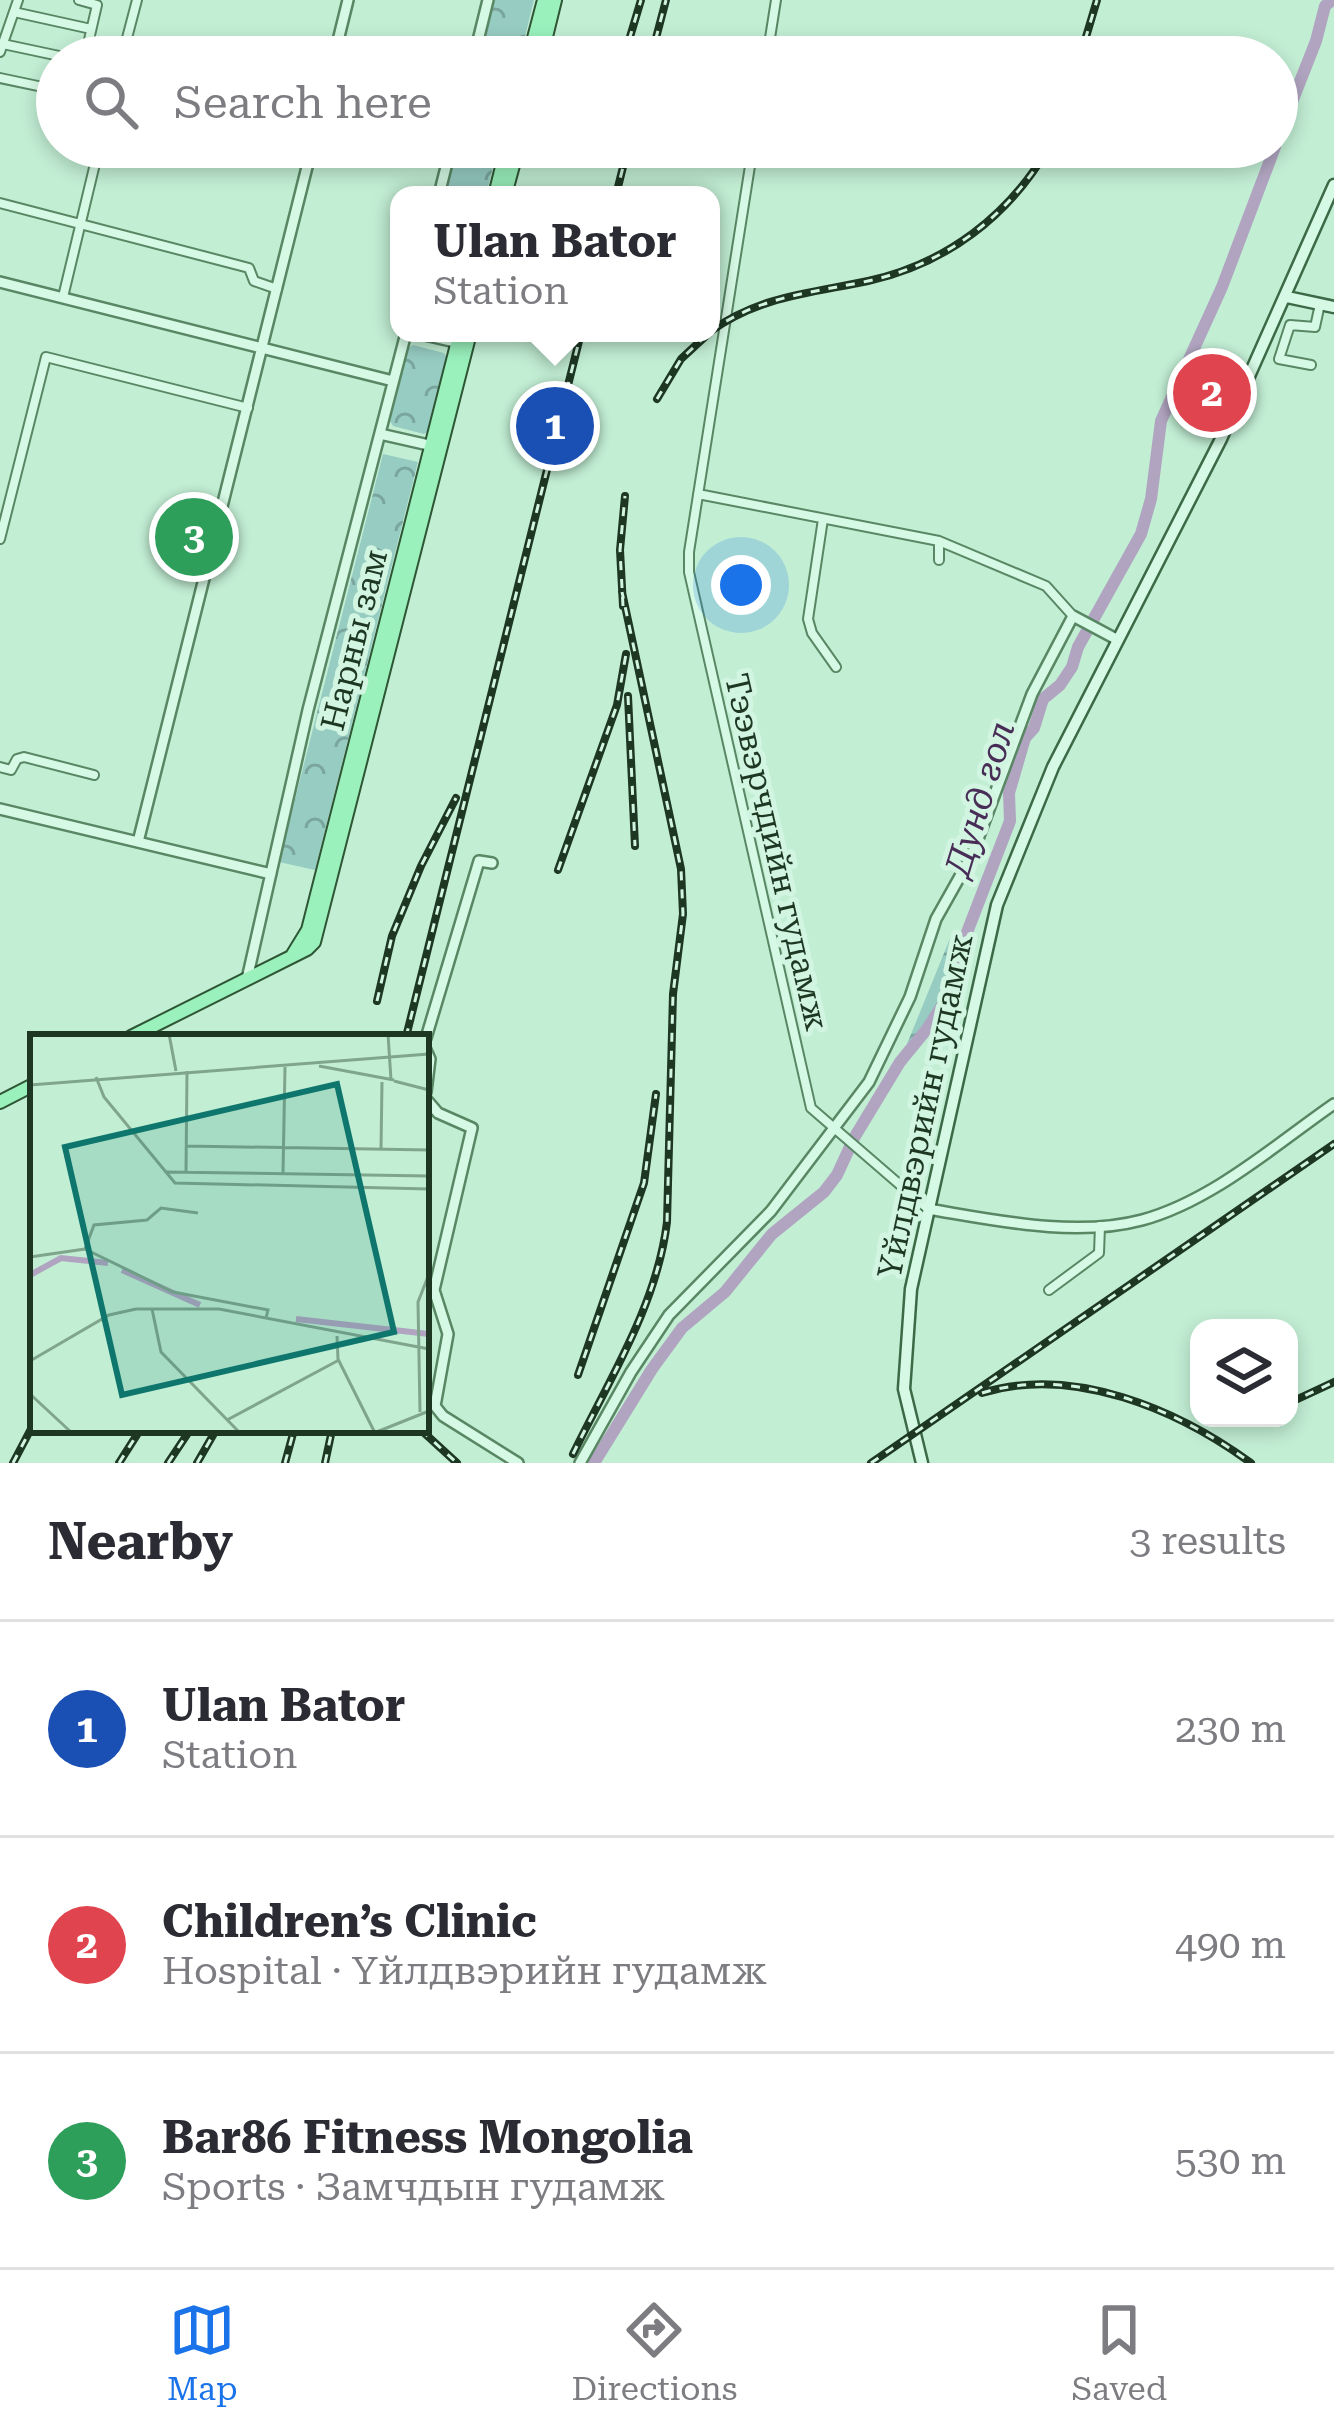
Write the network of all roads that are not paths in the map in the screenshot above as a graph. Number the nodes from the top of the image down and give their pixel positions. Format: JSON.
{"nodes":[{"id":1,"x":18,"y":0,"type":"edge"},
{"id":2,"x":79,"y":0,"type":"edge"},
{"id":3,"x":136,"y":0,"type":"edge"},
{"id":4,"x":348,"y":0,"type":"edge"},
{"id":5,"x":488,"y":0,"type":"edge"},
{"id":6,"x":544,"y":0,"type":"edge"},
{"id":7,"x":555,"y":0,"type":"edge"},
{"id":8,"x":776,"y":0,"type":"edge"},
{"id":9,"x":14,"y":11,"type":"junction"},
{"id":10,"x":91,"y":29,"type":"junction"},
{"id":11,"x":89,"y":36,"type":"edge"},
{"id":12,"x":127,"y":36,"type":"edge"},
{"id":13,"x":339,"y":36,"type":"edge"},
{"id":14,"x":479,"y":36,"type":"edge"},
{"id":15,"x":535,"y":36,"type":"edge"},
{"id":16,"x":546,"y":36,"type":"edge"},
{"id":17,"x":770,"y":36,"type":"edge"},
{"id":18,"x":2,"y":48,"type":"edge"},
{"id":19,"x":36,"y":53,"type":"edge"},
{"id":20,"x":0,"y":78,"type":"edge"},
{"id":21,"x":36,"y":86,"type":"edge"},
{"id":22,"x":94,"y":168,"type":"edge"},
{"id":23,"x":307,"y":168,"type":"edge"},
{"id":24,"x":750,"y":168,"type":"edge"},
{"id":25,"x":1334,"y":185,"type":"edge"},
{"id":26,"x":0,"y":203,"type":"edge"},
{"id":27,"x":80,"y":226,"type":"junction"},
{"id":28,"x":0,"y":282,"type":"edge"},
{"id":29,"x":278,"y":289,"type":"junction"},
{"id":30,"x":1286,"y":297,"type":"junction"},
{"id":31,"x":63,"y":298,"type":"junction"},
{"id":32,"x":1320,"y":304,"type":"junction"},
{"id":33,"x":1334,"y":307,"type":"edge"},
{"id":34,"x":404,"y":342,"type":"edge"},
{"id":35,"x":462,"y":342,"type":"edge"},
{"id":36,"x":262,"y":350,"type":"junction"},
{"id":37,"x":1311,"y":365,"type":"dead end"},
{"id":38,"x":393,"y":382,"type":"junction"},
{"id":39,"x":248,"y":408,"type":"junction"},
{"id":40,"x":380,"y":434,"type":"junction"},
{"id":41,"x":436,"y":447,"type":"junction"},
{"id":42,"x":698,"y":494,"type":"junction"},
{"id":43,"x":823,"y":519,"type":"junction"},
{"id":44,"x":0,"y":539,"type":"edge"},
{"id":45,"x":939,"y":541,"type":"junction"},
{"id":46,"x":939,"y":560,"type":"dead end"},
{"id":47,"x":1076,"y":617,"type":"junction"},
{"id":48,"x":1114,"y":638,"type":"junction"},
{"id":49,"x":836,"y":668,"type":"dead end"},
{"id":50,"x":0,"y":767,"type":"edge"},
{"id":51,"x":94,"y":775,"type":"dead end"},
{"id":52,"x":0,"y":809,"type":"edge"},
{"id":53,"x":138,"y":842,"type":"junction"},
{"id":54,"x":492,"y":863,"type":"dead end"},
{"id":55,"x":271,"y":874,"type":"junction"},
{"id":56,"x":247,"y":979,"type":"junction"},
{"id":57,"x":137,"y":1034,"type":"edge"},
{"id":58,"x":427,"y":1034,"type":"edge"},
{"id":59,"x":30,"y":1087,"type":"edge"},
{"id":60,"x":429,"y":1100,"type":"edge"},
{"id":61,"x":0,"y":1102,"type":"edge"},
{"id":62,"x":1334,"y":1104,"type":"edge"},
{"id":63,"x":838,"y":1132,"type":"junction"},
{"id":64,"x":928,"y":1209,"type":"junction"},
{"id":65,"x":1100,"y":1226,"type":"junction"},
{"id":66,"x":1049,"y":1290,"type":"dead end"},
{"id":67,"x":518,"y":1463,"type":"edge"},
{"id":68,"x":580,"y":1463,"type":"edge"},
{"id":69,"x":922,"y":1463,"type":"edge"}],
"edges":[{"from":1,"to":9,"type":"street"},
{"from":2,"to":10,"type":"street"},
{"from":3,"to":12,"type":"street"},
{"from":4,"to":13,"type":"street"},
{"from":5,"to":14,"type":"street"},
{"from":6,"to":15,"type":"main road"},
{"from":7,"to":16,"type":"main road"},
{"from":8,"to":17,"type":"street"},
{"from":9,"to":10,"type":"street"},
{"from":9,"to":18,"type":"street"},
{"from":10,"to":11,"type":"street"},
{"from":18,"to":19,"type":"street"},
{"from":20,"to":21,"type":"street"},
{"from":22,"to":27,"type":"street"},
{"from":23,"to":29,"type":"street"},
{"from":24,"to":42,"type":"street","name":"Тээвэрчдийн гудамж"},
{"from":25,"to":30,"type":"main road","name":"Yйлдвэрийн гудамж"},
{"from":26,"to":27,"type":"street"},
{"from":27,"to":29,"type":"street"},
{"from":27,"to":31,"type":"street"},
{"from":28,"to":31,"type":"street"},
{"from":29,"to":36,"type":"street"},
{"from":30,"to":32,"type":"main road"},
{"from":30,"to":48,"type":"main road","name":"Yйлдвэрийн гудамж"},
{"from":31,"to":36,"type":"street"},
{"from":32,"to":33,"type":"main road"},
{"from":32,"to":37,"type":"street"},
{"from":34,"to":38,"type":"street"},
{"from":35,"to":41,"type":"main road","name":"Нарны зам"},
{"from":36,"to":38,"type":"street"},
{"from":36,"to":39,"type":"street"},
{"from":38,"to":40,"type":"street"},
{"from":39,"to":44,"type":"street"},
{"from":39,"to":53,"type":"street"},
{"from":40,"to":41,"type":"street"},
{"from":40,"to":55,"type":"street"},
{"from":41,"to":56,"type":"main road","name":"Нарны зам"},
{"from":42,"to":43,"type":"street"},
{"from":42,"to":63,"type":"street","name":"Тээвэрчдийн гудамж"},
{"from":43,"to":45,"type":"street"},
{"from":43,"to":49,"type":"street"},
{"from":45,"to":46,"type":"street"},
{"from":45,"to":47,"type":"street"},
{"from":47,"to":48,"type":"street"},
{"from":47,"to":63,"type":"street"},
{"from":48,"to":64,"type":"main road","name":"Yйлдвэрийн гудамж"},
{"from":50,"to":51,"type":"street"},
{"from":52,"to":53,"type":"street"},
{"from":53,"to":55,"type":"street"},
{"from":54,"to":58,"type":"street"},
{"from":55,"to":56,"type":"street"},
{"from":56,"to":57,"type":"main road","name":"Нарны зам"},
{"from":59,"to":61,"type":"main road"},
{"from":60,"to":67,"type":"street"},
{"from":62,"to":65,"type":"street"},
{"from":63,"to":64,"type":"street","name":"Тээвэрчдийн гудамж"},
{"from":63,"to":68,"type":"street"},
{"from":64,"to":65,"type":"street"},
{"from":64,"to":69,"type":"main road","name":"Yйлдвэрийн гудамж"},
{"from":65,"to":66,"type":"street"}]}
